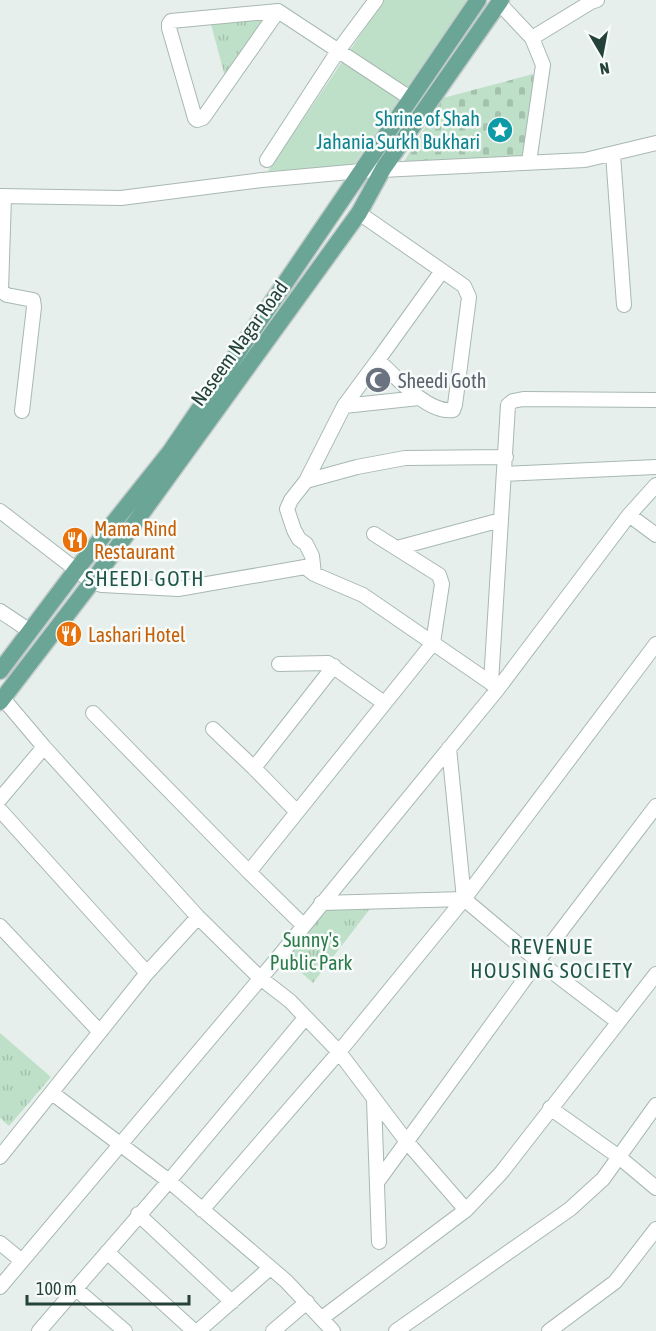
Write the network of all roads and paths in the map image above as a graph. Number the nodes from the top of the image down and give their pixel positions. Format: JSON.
{"nodes":[{"id":1,"x":376,"y":0,"type":"edge"},
{"id":2,"x":478,"y":0,"type":"edge"},
{"id":3,"x":597,"y":0,"type":"edge"},
{"id":4,"x":500,"y":2,"type":"edge"},
{"id":5,"x":278,"y":11,"type":"junction"},
{"id":6,"x":532,"y":38,"type":"junction"},
{"id":7,"x":338,"y":51,"type":"junction"},
{"id":8,"x":410,"y":98,"type":"junction"},
{"id":9,"x":656,"y":143,"type":"edge"},
{"id":10,"x":613,"y":154,"type":"junction"},
{"id":11,"x":267,"y":160,"type":"dead end"},
{"id":12,"x":529,"y":162,"type":"junction"},
{"id":13,"x":383,"y":169,"type":"junction"},
{"id":14,"x":361,"y":171,"type":"junction"},
{"id":15,"x":2,"y":196,"type":"edge"},
{"id":16,"x":358,"y":213,"type":"junction"},
{"id":17,"x":442,"y":271,"type":"junction"},
{"id":18,"x":624,"y":305,"type":"dead end"},
{"id":19,"x":378,"y":360,"type":"junction"},
{"id":20,"x":419,"y":398,"type":"junction"},
{"id":21,"x":656,"y":400,"type":"edge"},
{"id":22,"x":344,"y":406,"type":"junction"},
{"id":23,"x":22,"y":411,"type":"dead end"},
{"id":24,"x":506,"y":457,"type":"junction"},
{"id":25,"x":656,"y":467,"type":"edge"},
{"id":26,"x":505,"y":474,"type":"junction"},
{"id":27,"x":306,"y":481,"type":"junction"},
{"id":28,"x":656,"y":484,"type":"edge"},
{"id":29,"x":0,"y":511,"type":"edge"},
{"id":30,"x":629,"y":515,"type":"junction"},
{"id":31,"x":501,"y":520,"type":"junction"},
{"id":32,"x":374,"y":534,"type":"dead end"},
{"id":33,"x":656,"y":535,"type":"edge"},
{"id":34,"x":397,"y":548,"type":"junction"},
{"id":35,"x":76,"y":570,"type":"junction"},
{"id":36,"x":314,"y":574,"type":"junction"},
{"id":37,"x":92,"y":582,"type":"junction"},
{"id":38,"x":0,"y":612,"type":"edge"},
{"id":39,"x":30,"y":631,"type":"junction"},
{"id":40,"x":433,"y":643,"type":"junction"},
{"id":41,"x":656,"y":644,"type":"edge"},
{"id":42,"x":279,"y":664,"type":"dead end"},
{"id":43,"x":334,"y":666,"type":"junction"},
{"id":44,"x":0,"y":671,"type":"edge"},
{"id":45,"x":494,"y":687,"type":"junction"},
{"id":46,"x":1,"y":698,"type":"edge"},
{"id":47,"x":384,"y":704,"type":"junction"},
{"id":48,"x":93,"y":713,"type":"dead end"},
{"id":49,"x":213,"y":729,"type":"dead end"},
{"id":50,"x":44,"y":747,"type":"junction"},
{"id":51,"x":449,"y":748,"type":"junction"},
{"id":52,"x":254,"y":768,"type":"junction"},
{"id":53,"x":0,"y":799,"type":"edge"},
{"id":54,"x":656,"y":806,"type":"edge"},
{"id":55,"x":0,"y":810,"type":"edge"},
{"id":56,"x":297,"y":812,"type":"junction"},
{"id":57,"x":249,"y":872,"type":"junction"},
{"id":58,"x":464,"y":899,"type":"junction"},
{"id":59,"x":321,"y":903,"type":"junction"},
{"id":60,"x":198,"y":917,"type":"junction"},
{"id":61,"x":303,"y":925,"type":"junction"},
{"id":62,"x":2,"y":931,"type":"edge"},
{"id":63,"x":538,"y":961,"type":"junction"},
{"id":64,"x":147,"y":974,"type":"junction"},
{"id":65,"x":656,"y":974,"type":"edge"},
{"id":66,"x":259,"y":977,"type":"junction"},
{"id":67,"x":305,"y":1018,"type":"junction"},
{"id":68,"x":618,"y":1022,"type":"junction"},
{"id":69,"x":100,"y":1032,"type":"junction"},
{"id":70,"x":339,"y":1052,"type":"junction"},
{"id":71,"x":52,"y":1093,"type":"junction"},
{"id":72,"x":374,"y":1100,"type":"junction"},
{"id":73,"x":656,"y":1105,"type":"edge"},
{"id":74,"x":550,"y":1108,"type":"junction"},
{"id":75,"x":407,"y":1142,"type":"junction"},
{"id":76,"x":121,"y":1143,"type":"junction"},
{"id":77,"x":3,"y":1148,"type":"edge"},
{"id":78,"x":619,"y":1157,"type":"junction"},
{"id":79,"x":169,"y":1181,"type":"junction"},
{"id":80,"x":378,"y":1182,"type":"junction"},
{"id":81,"x":656,"y":1188,"type":"edge"},
{"id":82,"x":202,"y":1210,"type":"junction"},
{"id":83,"x":466,"y":1210,"type":"junction"},
{"id":84,"x":138,"y":1214,"type":"junction"},
{"id":85,"x":656,"y":1229,"type":"edge"},
{"id":86,"x":379,"y":1242,"type":"dead end"},
{"id":87,"x":0,"y":1243,"type":"edge"},
{"id":88,"x":107,"y":1252,"type":"junction"},
{"id":89,"x":21,"y":1261,"type":"junction"},
{"id":90,"x":270,"y":1268,"type":"junction"},
{"id":91,"x":0,"y":1287,"type":"edge"},
{"id":92,"x":75,"y":1289,"type":"junction"},
{"id":93,"x":232,"y":1302,"type":"junction"},
{"id":94,"x":307,"y":1302,"type":"junction"},
{"id":95,"x":322,"y":1318,"type":"junction"},
{"id":96,"x":46,"y":1329,"type":"edge"},
{"id":97,"x":125,"y":1331,"type":"edge"},
{"id":98,"x":196,"y":1331,"type":"edge"},
{"id":99,"x":273,"y":1331,"type":"edge"},
{"id":100,"x":333,"y":1331,"type":"edge"},
{"id":101,"x":396,"y":1331,"type":"edge"},
{"id":102,"x":549,"y":1331,"type":"edge"}],
"edges":[{"from":1,"to":7,"type":"street"},
{"from":2,"to":8,"type":"main road","name":"Naseem Nagar Road"},
{"from":3,"to":6,"type":"street"},
{"from":4,"to":6,"type":"street"},
{"from":4,"to":13,"type":"main road","name":"Naseem Nagar Road"},
{"from":5,"to":5,"type":"street"},
{"from":5,"to":7,"type":"street"},
{"from":6,"to":12,"type":"street"},
{"from":7,"to":8,"type":"street"},
{"from":7,"to":11,"type":"street"},
{"from":8,"to":14,"type":"main road","name":"Naseem Nagar Road"},
{"from":9,"to":10,"type":"street"},
{"from":10,"to":12,"type":"street"},
{"from":10,"to":18,"type":"street"},
{"from":12,"to":13,"type":"street"},
{"from":13,"to":14,"type":"street"},
{"from":13,"to":16,"type":"main road","name":"Naseem Nagar Road"},
{"from":14,"to":15,"type":"street"},
{"from":14,"to":35,"type":"main road","name":"Naseem Nagar Road"},
{"from":15,"to":23,"type":"street"},
{"from":16,"to":17,"type":"street"},
{"from":16,"to":37,"type":"main road","name":"Naseem Nagar Road"},
{"from":17,"to":19,"type":"street"},
{"from":17,"to":20,"type":"street"},
{"from":19,"to":20,"type":"street"},
{"from":19,"to":22,"type":"street"},
{"from":20,"to":22,"type":"street"},
{"from":21,"to":24,"type":"street"},
{"from":22,"to":27,"type":"street"},
{"from":24,"to":26,"type":"street"},
{"from":24,"to":27,"type":"street"},
{"from":25,"to":26,"type":"street"},
{"from":26,"to":31,"type":"street"},
{"from":27,"to":36,"type":"street"},
{"from":28,"to":30,"type":"street"},
{"from":29,"to":35,"type":"street"},
{"from":30,"to":33,"type":"street"},
{"from":30,"to":45,"type":"street"},
{"from":31,"to":34,"type":"street"},
{"from":31,"to":45,"type":"street"},
{"from":32,"to":34,"type":"street"},
{"from":34,"to":40,"type":"street"},
{"from":35,"to":37,"type":"street"},
{"from":35,"to":39,"type":"main road","name":"Naseem Nagar Road"},
{"from":36,"to":37,"type":"street"},
{"from":36,"to":40,"type":"street"},
{"from":37,"to":46,"type":"main road","name":"Naseem Nagar Road"},
{"from":38,"to":39,"type":"street"},
{"from":39,"to":44,"type":"main road","name":"Naseem Nagar Road"},
{"from":40,"to":45,"type":"street"},
{"from":40,"to":47,"type":"street"},
{"from":41,"to":58,"type":"street"},
{"from":42,"to":43,"type":"street"},
{"from":43,"to":47,"type":"street"},
{"from":43,"to":52,"type":"street"},
{"from":45,"to":51,"type":"street"},
{"from":46,"to":50,"type":"street"},
{"from":47,"to":56,"type":"street"},
{"from":48,"to":57,"type":"street"},
{"from":49,"to":52,"type":"street"},
{"from":50,"to":53,"type":"street"},
{"from":50,"to":60,"type":"street"},
{"from":51,"to":58,"type":"street"},
{"from":51,"to":59,"type":"street"},
{"from":52,"to":56,"type":"street"},
{"from":54,"to":63,"type":"street"},
{"from":55,"to":64,"type":"street"},
{"from":56,"to":57,"type":"street"},
{"from":57,"to":61,"type":"street"},
{"from":58,"to":59,"type":"street"},
{"from":58,"to":63,"type":"street"},
{"from":58,"to":70,"type":"street"},
{"from":59,"to":61,"type":"street"},
{"from":60,"to":64,"type":"street"},
{"from":60,"to":66,"type":"street"},
{"from":61,"to":66,"type":"street"},
{"from":62,"to":69,"type":"street"},
{"from":63,"to":68,"type":"street"},
{"from":63,"to":75,"type":"street"},
{"from":64,"to":69,"type":"street"},
{"from":65,"to":68,"type":"street"},
{"from":66,"to":67,"type":"street"},
{"from":66,"to":76,"type":"street"},
{"from":67,"to":70,"type":"street"},
{"from":67,"to":79,"type":"street"},
{"from":68,"to":74,"type":"street"},
{"from":69,"to":71,"type":"street"},
{"from":70,"to":72,"type":"street"},
{"from":70,"to":82,"type":"street"},
{"from":71,"to":76,"type":"street"},
{"from":71,"to":77,"type":"street"},
{"from":72,"to":75,"type":"street"},
{"from":72,"to":80,"type":"street"},
{"from":73,"to":78,"type":"street"},
{"from":74,"to":78,"type":"street"},
{"from":74,"to":83,"type":"street"},
{"from":75,"to":80,"type":"street"},
{"from":75,"to":83,"type":"street"},
{"from":76,"to":79,"type":"street"},
{"from":76,"to":89,"type":"street"},
{"from":78,"to":81,"type":"street"},
{"from":78,"to":101,"type":"street"},
{"from":79,"to":82,"type":"street"},
{"from":79,"to":84,"type":"street"},
{"from":80,"to":86,"type":"street"},
{"from":82,"to":90,"type":"street"},
{"from":83,"to":95,"type":"street"},
{"from":84,"to":88,"type":"street"},
{"from":84,"to":93,"type":"street"},
{"from":85,"to":102,"type":"street"},
{"from":87,"to":89,"type":"street"},
{"from":88,"to":92,"type":"street"},
{"from":88,"to":98,"type":"street"},
{"from":89,"to":91,"type":"street"},
{"from":90,"to":93,"type":"street"},
{"from":90,"to":94,"type":"street"},
{"from":92,"to":96,"type":"street"},
{"from":92,"to":97,"type":"street"},
{"from":93,"to":98,"type":"street"},
{"from":94,"to":95,"type":"street"},
{"from":94,"to":99,"type":"street"},
{"from":95,"to":100,"type":"street"}]}
